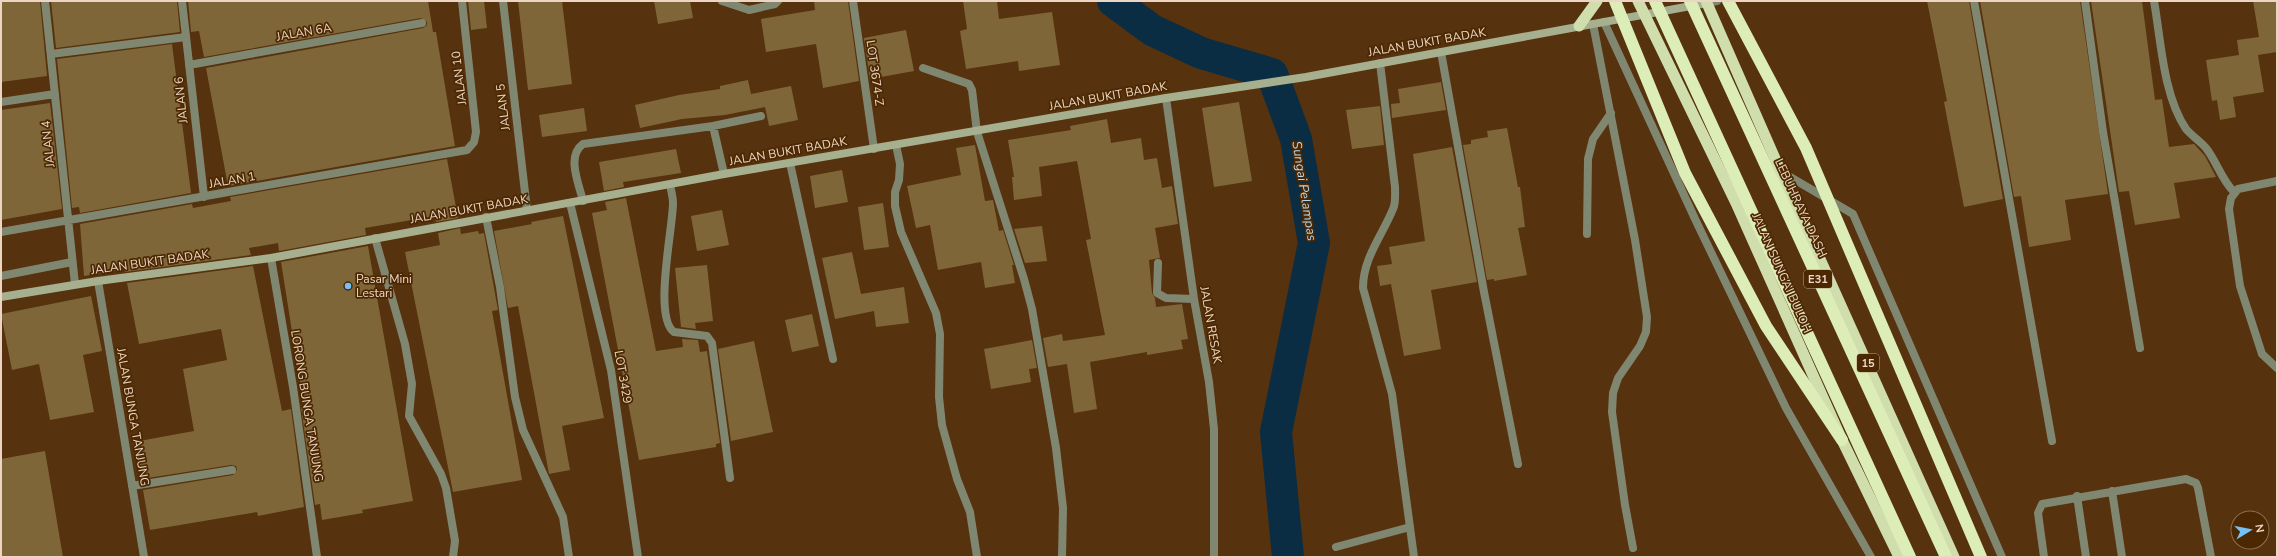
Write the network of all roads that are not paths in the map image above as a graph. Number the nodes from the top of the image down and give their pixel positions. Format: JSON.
{"nodes":[{"id":1,"x":45,"y":1,"type":"edge"},
{"id":2,"x":182,"y":1,"type":"edge"},
{"id":3,"x":462,"y":1,"type":"edge"},
{"id":4,"x":503,"y":1,"type":"edge"},
{"id":5,"x":722,"y":1,"type":"edge"},
{"id":6,"x":778,"y":1,"type":"edge"},
{"id":7,"x":853,"y":1,"type":"edge"},
{"id":8,"x":1598,"y":1,"type":"edge"},
{"id":9,"x":1615,"y":1,"type":"edge"},
{"id":10,"x":1638,"y":1,"type":"edge"},
{"id":11,"x":1655,"y":1,"type":"edge"},
{"id":12,"x":1690,"y":1,"type":"edge"},
{"id":13,"x":1728,"y":1,"type":"edge"},
{"id":14,"x":1974,"y":1,"type":"edge"},
{"id":15,"x":2085,"y":1,"type":"edge"},
{"id":16,"x":2154,"y":1,"type":"edge"},
{"id":17,"x":1710,"y":2,"type":"edge"},
{"id":18,"x":1644,"y":14,"type":"junction"},
{"id":19,"x":1604,"y":22,"type":"junction"},
{"id":20,"x":422,"y":23,"type":"dead end"},
{"id":21,"x":1593,"y":24,"type":"junction"},
{"id":22,"x":1579,"y":26,"type":"junction"},
{"id":23,"x":186,"y":38,"type":"junction"},
{"id":24,"x":1441,"y":52,"type":"junction"},
{"id":25,"x":51,"y":54,"type":"junction"},
{"id":26,"x":1380,"y":63,"type":"junction"},
{"id":27,"x":190,"y":65,"type":"junction"},
{"id":28,"x":923,"y":68,"type":"dead end"},
{"id":29,"x":55,"y":94,"type":"junction"},
{"id":30,"x":1166,"y":98,"type":"junction"},
{"id":31,"x":1,"y":102,"type":"edge"},
{"id":32,"x":1611,"y":113,"type":"junction"},
{"id":33,"x":761,"y":116,"type":"dead end"},
{"id":34,"x":713,"y":126,"type":"junction"},
{"id":35,"x":978,"y":132,"type":"junction"},
{"id":36,"x":896,"y":145,"type":"junction"},
{"id":37,"x":874,"y":149,"type":"junction"},
{"id":38,"x":467,"y":150,"type":"joint"},
{"id":39,"x":790,"y":162,"type":"junction"},
{"id":40,"x":1780,"y":170,"type":"junction"},
{"id":41,"x":724,"y":174,"type":"junction"},
{"id":42,"x":2277,"y":181,"type":"edge"},
{"id":43,"x":670,"y":184,"type":"junction"},
{"id":44,"x":2234,"y":192,"type":"junction"},
{"id":45,"x":204,"y":197,"type":"junction"},
{"id":46,"x":583,"y":201,"type":"junction"},
{"id":47,"x":570,"y":203,"type":"junction"},
{"id":48,"x":527,"y":210,"type":"junction"},
{"id":49,"x":486,"y":217,"type":"junction"},
{"id":50,"x":69,"y":221,"type":"junction"},
{"id":51,"x":1,"y":232,"type":"edge"},
{"id":52,"x":1587,"y":234,"type":"dead end"},
{"id":53,"x":375,"y":238,"type":"junction"},
{"id":54,"x":271,"y":258,"type":"junction"},
{"id":55,"x":72,"y":262,"type":"junction"},
{"id":56,"x":1158,"y":263,"type":"dead end"},
{"id":57,"x":1,"y":276,"type":"edge"},
{"id":58,"x":98,"y":281,"type":"junction"},
{"id":59,"x":75,"y":284,"type":"junction"},
{"id":60,"x":1,"y":296,"type":"edge"},
{"id":61,"x":1194,"y":299,"type":"junction"},
{"id":62,"x":2140,"y":348,"type":"dead end"},
{"id":63,"x":833,"y":359,"type":"dead end"},
{"id":64,"x":2277,"y":368,"type":"edge"},
{"id":65,"x":1842,"y":440,"type":"junction"},
{"id":66,"x":2052,"y":441,"type":"dead end"},
{"id":67,"x":1518,"y":464,"type":"dead end"},
{"id":68,"x":232,"y":470,"type":"dead end"},
{"id":69,"x":730,"y":478,"type":"dead end"},
{"id":70,"x":132,"y":486,"type":"junction"},
{"id":71,"x":2112,"y":491,"type":"junction"},
{"id":72,"x":2078,"y":496,"type":"junction"},
{"id":73,"x":1410,"y":527,"type":"junction"},
{"id":74,"x":1336,"y":547,"type":"dead end"},
{"id":75,"x":1633,"y":548,"type":"dead end"},
{"id":76,"x":144,"y":557,"type":"edge"},
{"id":77,"x":317,"y":557,"type":"edge"},
{"id":78,"x":453,"y":557,"type":"edge"},
{"id":79,"x":568,"y":557,"type":"edge"},
{"id":80,"x":638,"y":557,"type":"edge"},
{"id":81,"x":977,"y":557,"type":"edge"},
{"id":82,"x":1062,"y":557,"type":"edge"},
{"id":83,"x":1214,"y":557,"type":"edge"},
{"id":84,"x":1414,"y":557,"type":"edge"},
{"id":85,"x":1871,"y":557,"type":"edge"},
{"id":86,"x":1899,"y":557,"type":"edge"},
{"id":87,"x":1910,"y":557,"type":"edge"},
{"id":88,"x":1946,"y":557,"type":"edge"},
{"id":89,"x":1954,"y":557,"type":"edge"},
{"id":90,"x":1981,"y":557,"type":"edge"},
{"id":91,"x":2002,"y":557,"type":"edge"},
{"id":92,"x":2044,"y":557,"type":"edge"},
{"id":93,"x":2086,"y":557,"type":"edge"},
{"id":94,"x":2122,"y":557,"type":"edge"},
{"id":95,"x":2210,"y":557,"type":"edge"}],
"edges":[{"from":1,"to":25,"type":"street","name":"JALAN 4"},
{"from":2,"to":23,"type":"street","name":"JALAN 6"},
{"from":3,"to":38,"type":"street","name":"JALAN 10"},
{"from":4,"to":48,"type":"street","name":"JALAN 5"},
{"from":5,"to":6,"type":"street"},
{"from":7,"to":37,"type":"street","name":"LOT 3674-Z"},
{"from":8,"to":22,"type":"highway"},
{"from":9,"to":65,"type":"highway"},
{"from":10,"to":18,"type":"highway","name":"JALAN SUNGAI BULOH"},
{"from":11,"to":87,"type":"highway","number":"E31"},
{"from":12,"to":88,"type":"highway","name":"LEBUHRAYA DASH","number":"E31"},
{"from":13,"to":90,"type":"highway"},
{"from":14,"to":66,"type":"street"},
{"from":15,"to":62,"type":"street"},
{"from":16,"to":44,"type":"street"},
{"from":17,"to":18,"type":"main road","name":"JALAN BUKIT BADAK"},
{"from":17,"to":40,"type":"highway","number":"15"},
{"from":18,"to":19,"type":"main road","name":"JALAN BUKIT BADAK"},
{"from":18,"to":65,"type":"highway","name":"JALAN SUNGAI BULOH"},
{"from":19,"to":21,"type":"main road","name":"JALAN BUKIT BADAK"},
{"from":19,"to":85,"type":"street"},
{"from":20,"to":27,"type":"street","name":"JALAN 6A"},
{"from":21,"to":22,"type":"main road","name":"JALAN BUKIT BADAK"},
{"from":21,"to":32,"type":"street"},
{"from":22,"to":24,"type":"main road","name":"JALAN BUKIT BADAK"},
{"from":23,"to":25,"type":"street"},
{"from":23,"to":27,"type":"street","name":"JALAN 6"},
{"from":24,"to":26,"type":"main road","name":"JALAN BUKIT BADAK"},
{"from":24,"to":67,"type":"street"},
{"from":25,"to":29,"type":"street","name":"JALAN 4"},
{"from":26,"to":30,"type":"main road","name":"JALAN BUKIT BADAK"},
{"from":26,"to":73,"type":"street"},
{"from":27,"to":45,"type":"street","name":"JALAN 6"},
{"from":28,"to":35,"type":"street"},
{"from":29,"to":31,"type":"street"},
{"from":29,"to":50,"type":"street","name":"JALAN 4"},
{"from":30,"to":35,"type":"main road","name":"JALAN BUKIT BADAK"},
{"from":30,"to":61,"type":"street","name":"JALAN RESAK"},
{"from":32,"to":52,"type":"street"},
{"from":32,"to":75,"type":"street"},
{"from":33,"to":34,"type":"street"},
{"from":34,"to":41,"type":"street"},
{"from":34,"to":46,"type":"street"},
{"from":35,"to":36,"type":"main road","name":"JALAN BUKIT BADAK"},
{"from":35,"to":82,"type":"street"},
{"from":36,"to":37,"type":"main road","name":"JALAN BUKIT BADAK"},
{"from":36,"to":81,"type":"street"},
{"from":37,"to":39,"type":"main road","name":"JALAN BUKIT BADAK"},
{"from":38,"to":45,"type":"street","name":"JALAN 1"},
{"from":39,"to":41,"type":"main road","name":"JALAN BUKIT BADAK"},
{"from":39,"to":63,"type":"street"},
{"from":40,"to":89,"type":"highway","number":"15"},
{"from":40,"to":91,"type":"street"},
{"from":41,"to":43,"type":"main road","name":"JALAN BUKIT BADAK"},
{"from":42,"to":44,"type":"street"},
{"from":43,"to":46,"type":"main road","name":"JALAN BUKIT BADAK"},
{"from":43,"to":69,"type":"street"},
{"from":44,"to":64,"type":"street"},
{"from":45,"to":50,"type":"street","name":"JALAN 1"},
{"from":46,"to":47,"type":"main road","name":"JALAN BUKIT BADAK"},
{"from":47,"to":48,"type":"main road","name":"JALAN BUKIT BADAK"},
{"from":47,"to":80,"type":"street","name":"LOT 3429"},
{"from":48,"to":49,"type":"main road","name":"JALAN BUKIT BADAK"},
{"from":49,"to":53,"type":"main road","name":"JALAN BUKIT BADAK"},
{"from":49,"to":79,"type":"street"},
{"from":50,"to":51,"type":"street","name":"JALAN 1"},
{"from":50,"to":55,"type":"street","name":"JALAN 4"},
{"from":53,"to":54,"type":"main road","name":"JALAN BUKIT BADAK"},
{"from":53,"to":78,"type":"street"},
{"from":54,"to":58,"type":"main road","name":"JALAN BUKIT BADAK"},
{"from":54,"to":77,"type":"street","name":"LORONG BUNGA TANJUNG"},
{"from":55,"to":57,"type":"street"},
{"from":55,"to":59,"type":"street","name":"JALAN 4"},
{"from":56,"to":61,"type":"street"},
{"from":58,"to":59,"type":"main road","name":"JALAN BUKIT BADAK"},
{"from":58,"to":70,"type":"street","name":"JALAN BUNGA TANJUNG"},
{"from":59,"to":60,"type":"main road","name":"JALAN BUKIT BADAK"},
{"from":61,"to":83,"type":"street","name":"JALAN RESAK"},
{"from":65,"to":86,"type":"highway","name":"JALAN SUNGAI BULOH"},
{"from":68,"to":70,"type":"street"},
{"from":70,"to":76,"type":"street","name":"JALAN BUNGA TANJUNG"},
{"from":71,"to":72,"type":"street"},
{"from":71,"to":94,"type":"street"},
{"from":71,"to":95,"type":"street"},
{"from":72,"to":92,"type":"street"},
{"from":72,"to":93,"type":"street"},
{"from":73,"to":74,"type":"street"},
{"from":73,"to":84,"type":"street"}]}
